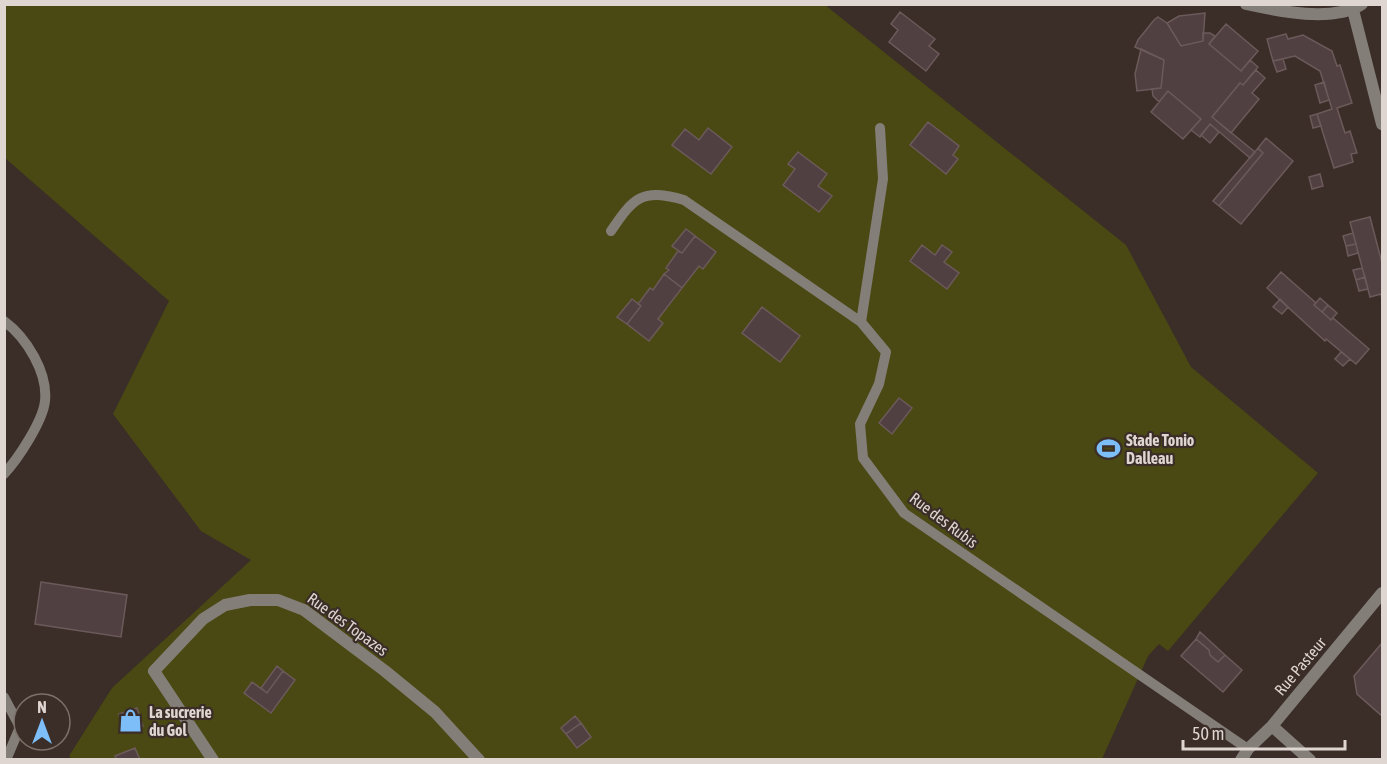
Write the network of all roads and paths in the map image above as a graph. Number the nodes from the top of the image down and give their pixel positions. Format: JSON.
{"nodes":[{"id":1,"x":1246,"y":4,"type":"edge"},
{"id":2,"x":1357,"y":7,"type":"edge"},
{"id":3,"x":1383,"y":124,"type":"edge"},
{"id":4,"x":880,"y":128,"type":"dead end"},
{"id":5,"x":611,"y":231,"type":"dead end"},
{"id":6,"x":4,"y":321,"type":"edge"},
{"id":7,"x":861,"y":322,"type":"junction"},
{"id":8,"x":4,"y":474,"type":"edge"},
{"id":9,"x":1383,"y":592,"type":"edge"},
{"id":10,"x":4,"y":697,"type":"edge"},
{"id":11,"x":1272,"y":726,"type":"junction"},
{"id":12,"x":1244,"y":754,"type":"edge"},
{"id":13,"x":9,"y":758,"type":"edge"},
{"id":14,"x":213,"y":759,"type":"edge"},
{"id":15,"x":479,"y":759,"type":"edge"},
{"id":16,"x":1310,"y":759,"type":"edge"}],
"edges":[{"from":1,"to":2,"type":"street"},
{"from":2,"to":3,"type":"street"},
{"from":4,"to":7,"type":"lane"},
{"from":5,"to":7,"type":"lane","name":"Rue des Rubis"},
{"from":6,"to":8,"type":"lane"},
{"from":7,"to":12,"type":"lane","name":"Rue des Rubis"},
{"from":9,"to":11,"type":"street","name":"Rue Pasteur"},
{"from":10,"to":13,"type":"lane"},
{"from":11,"to":12,"type":"street","name":"Rue Pasteur"},
{"from":11,"to":16,"type":"street"},
{"from":14,"to":15,"type":"street","name":"Rue des Topazes"}]}
